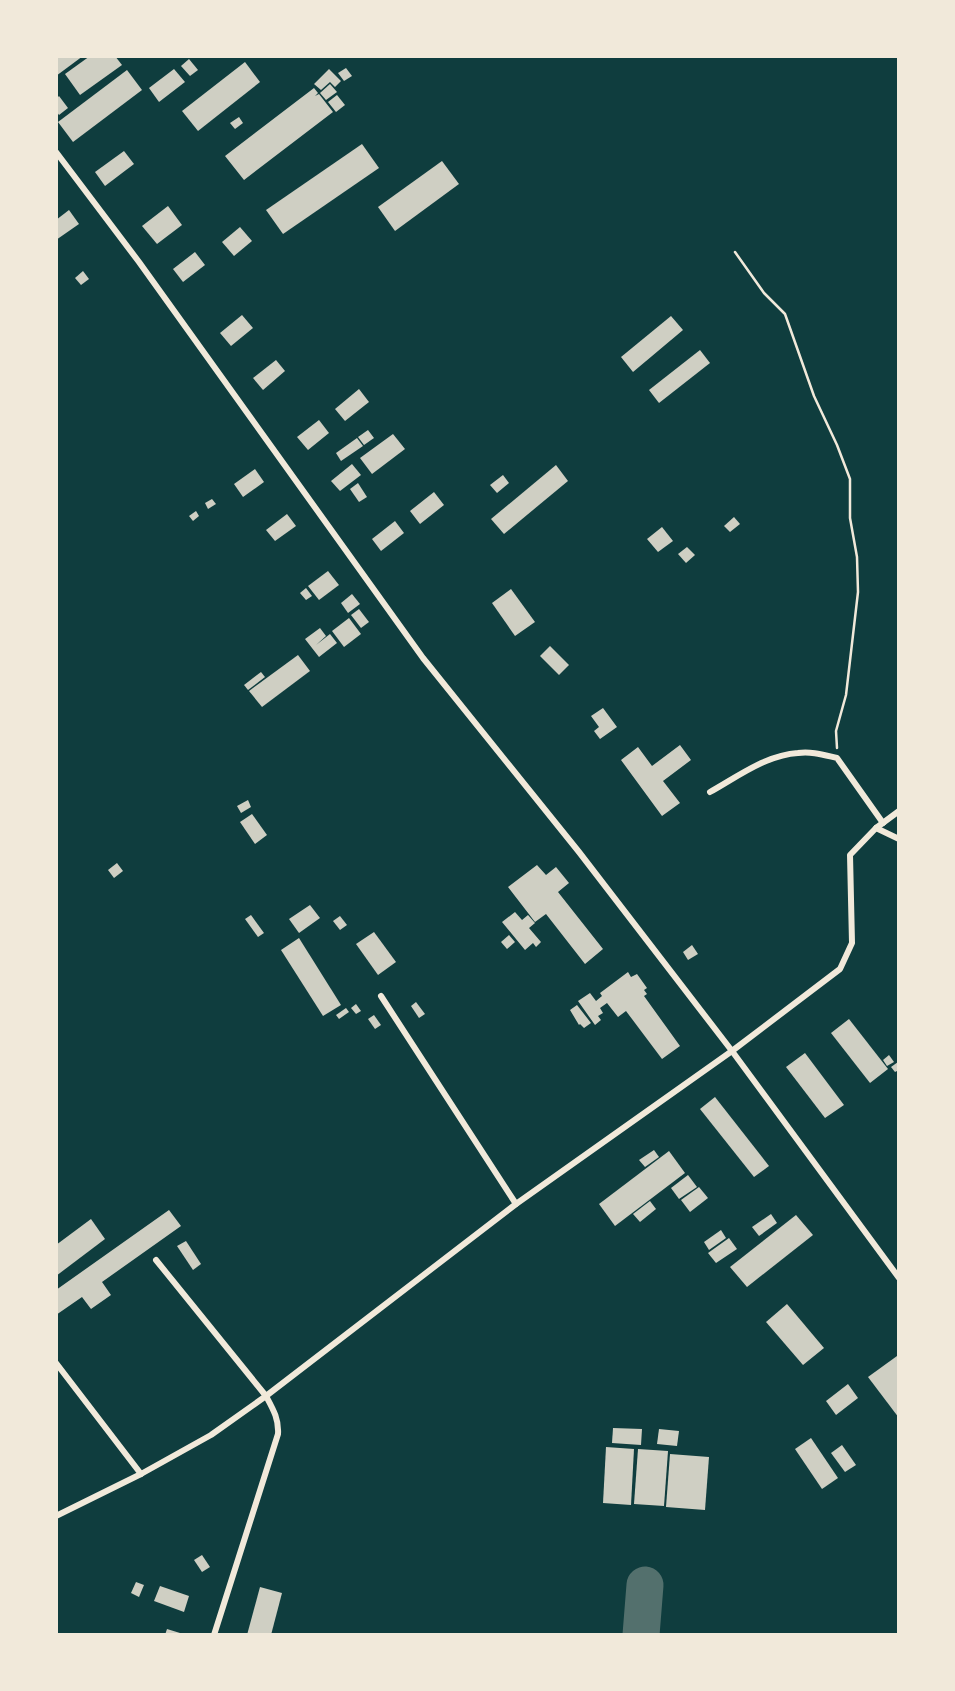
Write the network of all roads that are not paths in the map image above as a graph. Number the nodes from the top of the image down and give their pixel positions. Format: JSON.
{"nodes":[{"id":1,"x":56,"y":152,"type":"edge"},
{"id":2,"x":710,"y":792,"type":"dead end"},
{"id":3,"x":899,"y":811,"type":"edge"},
{"id":4,"x":883,"y":823,"type":"junction"},
{"id":5,"x":876,"y":828,"type":"junction"},
{"id":6,"x":899,"y":839,"type":"edge"},
{"id":7,"x":381,"y":996,"type":"dead end"},
{"id":8,"x":732,"y":1051,"type":"junction"},
{"id":9,"x":516,"y":1204,"type":"junction"},
{"id":10,"x":156,"y":1260,"type":"dead end"},
{"id":11,"x":899,"y":1278,"type":"edge"},
{"id":12,"x":56,"y":1363,"type":"edge"},
{"id":13,"x":266,"y":1396,"type":"junction"},
{"id":14,"x":141,"y":1474,"type":"junction"},
{"id":15,"x":56,"y":1516,"type":"edge"},
{"id":16,"x":214,"y":1635,"type":"edge"}],
"edges":[{"from":1,"to":8,"type":"street"},
{"from":2,"to":4,"type":"street"},
{"from":3,"to":4,"type":"street"},
{"from":4,"to":5,"type":"street"},
{"from":5,"to":6,"type":"street"},
{"from":5,"to":8,"type":"street"},
{"from":7,"to":9,"type":"street"},
{"from":8,"to":9,"type":"street"},
{"from":8,"to":11,"type":"street"},
{"from":9,"to":13,"type":"street"},
{"from":10,"to":13,"type":"street"},
{"from":12,"to":14,"type":"street"},
{"from":13,"to":14,"type":"street"},
{"from":13,"to":16,"type":"street"},
{"from":14,"to":15,"type":"street"}]}
